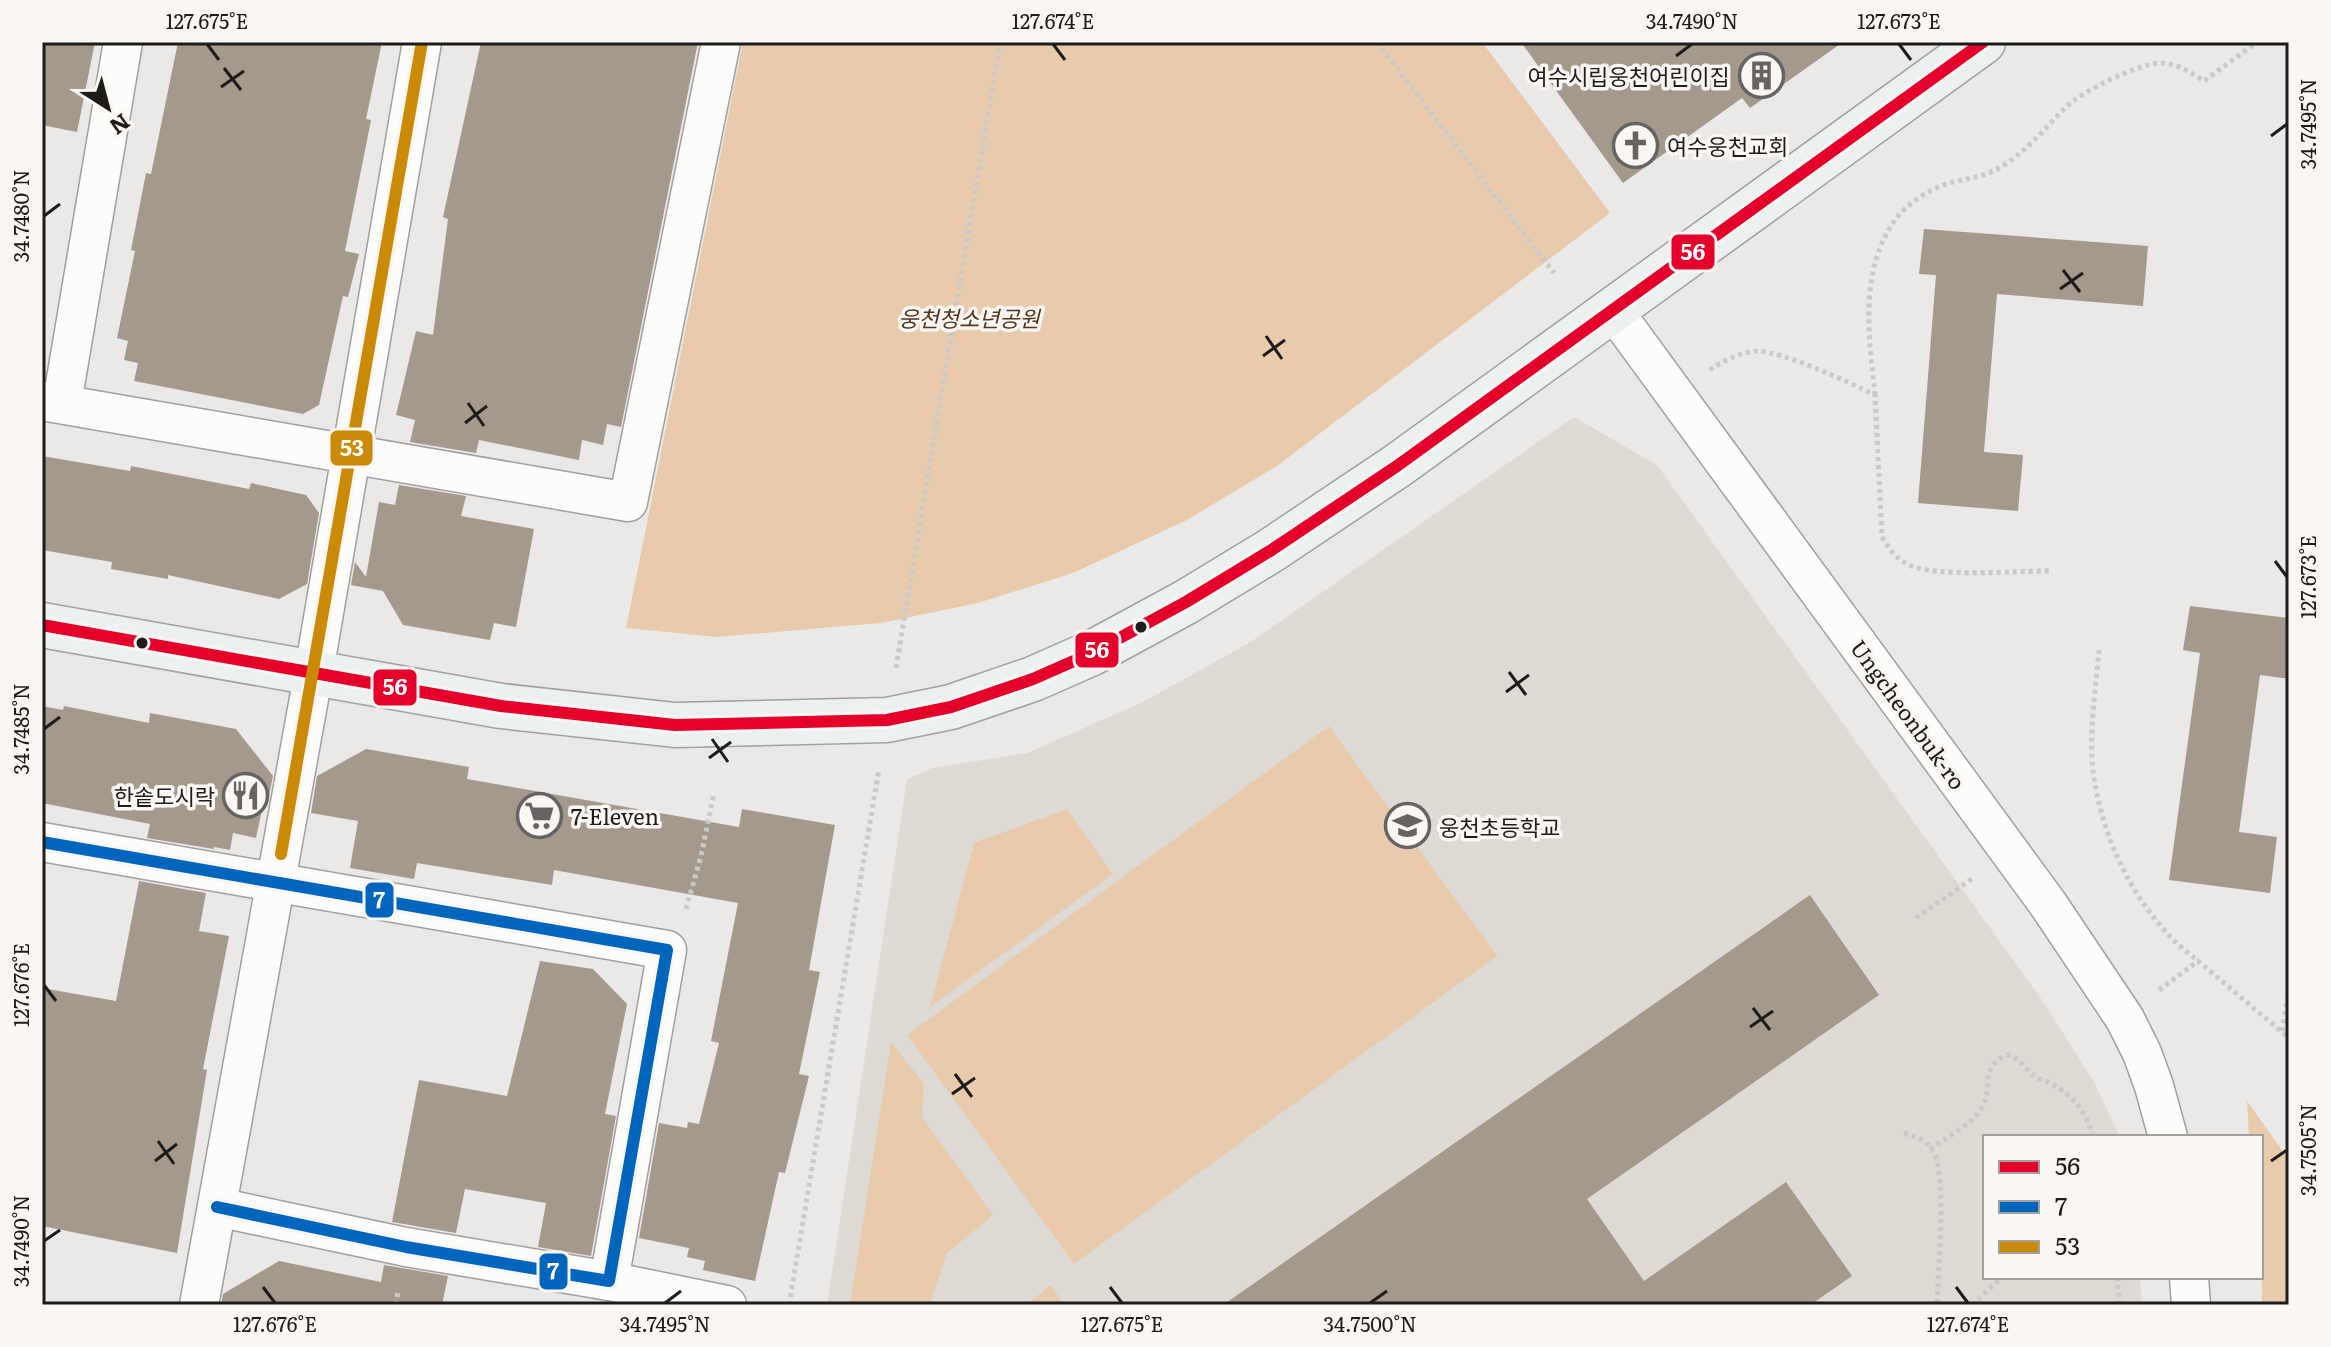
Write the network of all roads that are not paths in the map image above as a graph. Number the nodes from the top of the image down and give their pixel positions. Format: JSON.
{"nodes":[{"id":1,"x":123,"y":42,"type":"edge"},
{"id":2,"x":422,"y":42,"type":"edge"},
{"id":3,"x":721,"y":42,"type":"edge"},
{"id":4,"x":1983,"y":42,"type":"edge"},
{"id":5,"x":1613,"y":310,"type":"junction"},
{"id":6,"x":52,"y":402,"type":"edge"},
{"id":7,"x":351,"y":454,"type":"junction"},
{"id":8,"x":42,"y":625,"type":"edge"},
{"id":9,"x":314,"y":671,"type":"junction"},
{"id":10,"x":42,"y":842,"type":"edge"},
{"id":11,"x":276,"y":882,"type":"junction"},
{"id":12,"x":2167,"y":1135,"type":"edge"},
{"id":13,"x":217,"y":1207,"type":"junction"},
{"id":14,"x":2189,"y":1279,"type":"edge"},
{"id":15,"x":609,"y":1281,"type":"junction"},
{"id":16,"x":711,"y":1302,"type":"edge"},
{"id":17,"x":199,"y":1305,"type":"edge"},
{"id":18,"x":2191,"y":1305,"type":"edge"}],
"edges":[{"from":1,"to":6,"type":"street"},
{"from":2,"to":7,"type":"street"},
{"from":3,"to":7,"type":"street"},
{"from":4,"to":5,"type":"street"},
{"from":5,"to":9,"type":"street"},
{"from":5,"to":12,"type":"street","name":"Ungcheonbuk-ro"},
{"from":6,"to":7,"type":"street"},
{"from":7,"to":9,"type":"street"},
{"from":8,"to":9,"type":"street"},
{"from":9,"to":11,"type":"street"},
{"from":10,"to":11,"type":"street"},
{"from":11,"to":13,"type":"street"},
{"from":11,"to":15,"type":"street"},
{"from":13,"to":15,"type":"street"},
{"from":13,"to":17,"type":"street"},
{"from":14,"to":18,"type":"street"},
{"from":15,"to":16,"type":"street"}]}
